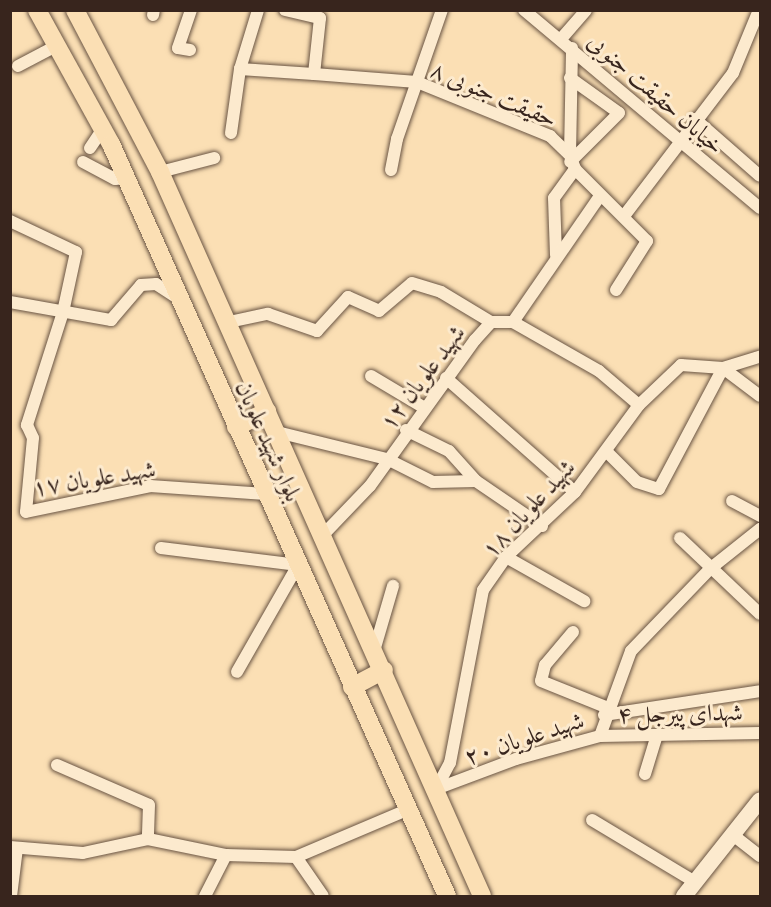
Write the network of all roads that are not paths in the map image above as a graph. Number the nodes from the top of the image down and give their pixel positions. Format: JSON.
{"nodes":[{"id":1,"x":37,"y":10,"type":"edge"},
{"id":2,"x":75,"y":10,"type":"edge"},
{"id":3,"x":191,"y":10,"type":"edge"},
{"id":4,"x":258,"y":10,"type":"edge"},
{"id":5,"x":285,"y":10,"type":"edge"},
{"id":6,"x":442,"y":10,"type":"edge"},
{"id":7,"x":524,"y":10,"type":"edge"},
{"id":8,"x":586,"y":10,"type":"edge"},
{"id":9,"x":759,"y":10,"type":"edge"},
{"id":10,"x":321,"y":14,"type":"edge"},
{"id":11,"x":561,"y":39,"type":"junction"},
{"id":12,"x":56,"y":46,"type":"junction"},
{"id":13,"x":572,"y":48,"type":"junction"},
{"id":14,"x":190,"y":50,"type":"dead end"},
{"id":15,"x":18,"y":66,"type":"dead end"},
{"id":16,"x":240,"y":69,"type":"junction"},
{"id":17,"x":314,"y":74,"type":"junction"},
{"id":18,"x":570,"y":78,"type":"junction"},
{"id":19,"x":417,"y":82,"type":"junction"},
{"id":20,"x":695,"y":119,"type":"junction"},
{"id":21,"x":103,"y":129,"type":"junction"},
{"id":22,"x":231,"y":133,"type":"dead end"},
{"id":23,"x":679,"y":142,"type":"junction"},
{"id":24,"x":90,"y":148,"type":"dead end"},
{"id":25,"x":214,"y":158,"type":"dead end"},
{"id":26,"x":83,"y":162,"type":"dead end"},
{"id":27,"x":571,"y":162,"type":"junction"},
{"id":28,"x":391,"y":170,"type":"dead end"},
{"id":29,"x":160,"y":172,"type":"junction"},
{"id":30,"x":760,"y":176,"type":"edge"},
{"id":31,"x":126,"y":178,"type":"junction"},
{"id":32,"x":600,"y":196,"type":"junction"},
{"id":33,"x":760,"y":208,"type":"edge"},
{"id":34,"x":624,"y":216,"type":"junction"},
{"id":35,"x":10,"y":221,"type":"edge"},
{"id":36,"x":556,"y":255,"type":"junction"},
{"id":37,"x":616,"y":290,"type":"dead end"},
{"id":38,"x":179,"y":299,"type":"junction"},
{"id":39,"x":10,"y":302,"type":"edge"},
{"id":40,"x":63,"y":312,"type":"junction"},
{"id":41,"x":229,"y":322,"type":"junction"},
{"id":42,"x":491,"y":322,"type":"junction"},
{"id":43,"x":513,"y":322,"type":"junction"},
{"id":44,"x":760,"y":357,"type":"edge"},
{"id":45,"x":723,"y":368,"type":"junction"},
{"id":46,"x":371,"y":376,"type":"dead end"},
{"id":47,"x":446,"y":378,"type":"junction"},
{"id":48,"x":760,"y":396,"type":"edge"},
{"id":49,"x":639,"y":405,"type":"junction"},
{"id":50,"x":423,"y":407,"type":"junction"},
{"id":51,"x":267,"y":411,"type":"junction"},
{"id":52,"x":236,"y":427,"type":"junction"},
{"id":53,"x":406,"y":430,"type":"junction"},
{"id":54,"x":277,"y":432,"type":"junction"},
{"id":55,"x":607,"y":452,"type":"junction"},
{"id":56,"x":387,"y":459,"type":"junction"},
{"id":57,"x":476,"y":481,"type":"junction"},
{"id":58,"x":575,"y":492,"type":"junction"},
{"id":59,"x":266,"y":494,"type":"junction"},
{"id":60,"x":732,"y":501,"type":"dead end"},
{"id":61,"x":760,"y":516,"type":"edge"},
{"id":62,"x":542,"y":526,"type":"junction"},
{"id":63,"x":760,"y":529,"type":"edge"},
{"id":64,"x":322,"y":536,"type":"junction"},
{"id":65,"x":680,"y":538,"type":"dead end"},
{"id":66,"x":161,"y":548,"type":"dead end"},
{"id":67,"x":506,"y":557,"type":"junction"},
{"id":68,"x":298,"y":565,"type":"junction"},
{"id":69,"x":711,"y":568,"type":"junction"},
{"id":70,"x":393,"y":586,"type":"dead end"},
{"id":71,"x":584,"y":601,"type":"dead end"},
{"id":72,"x":760,"y":614,"type":"edge"},
{"id":73,"x":573,"y":632,"type":"dead end"},
{"id":74,"x":374,"y":651,"type":"junction"},
{"id":75,"x":384,"y":670,"type":"junction"},
{"id":76,"x":237,"y":672,"type":"dead end"},
{"id":77,"x":352,"y":687,"type":"junction"},
{"id":78,"x":760,"y":691,"type":"edge"},
{"id":79,"x":606,"y":712,"type":"junction"},
{"id":80,"x":760,"y":733,"type":"edge"},
{"id":81,"x":600,"y":736,"type":"junction"},
{"id":82,"x":656,"y":737,"type":"junction"},
{"id":83,"x":57,"y":765,"type":"dead end"},
{"id":84,"x":645,"y":774,"type":"dead end"},
{"id":85,"x":436,"y":789,"type":"junction"},
{"id":86,"x":760,"y":800,"type":"edge"},
{"id":87,"x":409,"y":809,"type":"junction"},
{"id":88,"x":592,"y":819,"type":"dead end"},
{"id":89,"x":733,"y":835,"type":"junction"},
{"id":90,"x":148,"y":839,"type":"junction"},
{"id":91,"x":14,"y":847,"type":"edge"},
{"id":92,"x":226,"y":855,"type":"junction"},
{"id":93,"x":760,"y":856,"type":"edge"},
{"id":94,"x":296,"y":857,"type":"junction"},
{"id":95,"x":695,"y":882,"type":"junction"},
{"id":96,"x":10,"y":897,"type":"edge"},
{"id":97,"x":205,"y":897,"type":"edge"},
{"id":98,"x":323,"y":897,"type":"edge"},
{"id":99,"x":447,"y":897,"type":"edge"},
{"id":100,"x":482,"y":897,"type":"edge"},
{"id":101,"x":684,"y":897,"type":"edge"}],
"edges":[{"from":1,"to":12,"type":"main road","name":"بلوار شهید علویان"},
{"from":2,"to":29,"type":"main road","name":"بلوار شهید علویان"},
{"from":3,"to":14,"type":"street"},
{"from":4,"to":16,"type":"street"},
{"from":5,"to":10,"type":"street"},
{"from":6,"to":19,"type":"street"},
{"from":7,"to":11,"type":"street","name":"خیابان حقیقت جنوبی"},
{"from":8,"to":11,"type":"street"},
{"from":9,"to":20,"type":"street"},
{"from":10,"to":17,"type":"street"},
{"from":11,"to":13,"type":"street","name":"خیابان حقیقت جنوبی"},
{"from":12,"to":15,"type":"street"},
{"from":12,"to":21,"type":"main road","name":"بلوار شهید علویان"},
{"from":13,"to":18,"type":"street"},
{"from":13,"to":23,"type":"street","name":"خیابان حقیقت جنوبی"},
{"from":16,"to":17,"type":"street","name":"حقیقت جنوبی ۸"},
{"from":16,"to":22,"type":"street"},
{"from":17,"to":19,"type":"street","name":"حقیقت جنوبی ۸"},
{"from":18,"to":27,"type":"street"},
{"from":18,"to":27,"type":"street"},
{"from":19,"to":27,"type":"street","name":"حقیقت جنوبی ۸"},
{"from":19,"to":28,"type":"street"},
{"from":20,"to":23,"type":"street"},
{"from":20,"to":30,"type":"street"},
{"from":21,"to":24,"type":"street"},
{"from":21,"to":31,"type":"main road","name":"بلوار شهید علویان"},
{"from":23,"to":33,"type":"street","name":"خیابان حقیقت جنوبی"},
{"from":23,"to":34,"type":"street"},
{"from":25,"to":29,"type":"street"},
{"from":26,"to":31,"type":"street"},
{"from":27,"to":32,"type":"street","name":"حقیقت جنوبی ۸"},
{"from":27,"to":36,"type":"street"},
{"from":29,"to":41,"type":"main road","name":"بلوار شهید علویان"},
{"from":31,"to":38,"type":"main road","name":"بلوار شهید علویان"},
{"from":32,"to":34,"type":"street","name":"حقیقت جنوبی ۸"},
{"from":32,"to":36,"type":"street"},
{"from":34,"to":37,"type":"street","name":"حقیقت جنوبی ۸"},
{"from":35,"to":40,"type":"street"},
{"from":36,"to":43,"type":"street"},
{"from":38,"to":40,"type":"street"},
{"from":38,"to":52,"type":"main road","name":"بلوار شهید علویان"},
{"from":39,"to":40,"type":"street"},
{"from":40,"to":59,"type":"street","name":"شهید علویان ۱۷"},
{"from":41,"to":42,"type":"street"},
{"from":41,"to":51,"type":"main road","name":"بلوار شهید علویان"},
{"from":42,"to":43,"type":"street","name":"شهید علویان ۱۲"},
{"from":42,"to":47,"type":"street","name":"شهید علویان ۱۲"},
{"from":43,"to":49,"type":"street"},
{"from":44,"to":45,"type":"street"},
{"from":45,"to":48,"type":"street"},
{"from":45,"to":49,"type":"street","name":"شهید علویان ۱۸"},
{"from":45,"to":55,"type":"street"},
{"from":46,"to":50,"type":"street"},
{"from":47,"to":50,"type":"street","name":"شهید علویان ۱۲"},
{"from":47,"to":58,"type":"street"},
{"from":49,"to":55,"type":"street","name":"شهید علویان ۱۸"},
{"from":50,"to":53,"type":"street","name":"شهید علویان ۱۲"},
{"from":51,"to":52,"type":"main road"},
{"from":51,"to":54,"type":"main road","name":"بلوار شهید علویان"},
{"from":52,"to":59,"type":"main road","name":"بلوار شهید علویان"},
{"from":53,"to":56,"type":"street","name":"شهید علویان ۱۲"},
{"from":53,"to":57,"type":"street"},
{"from":54,"to":56,"type":"street"},
{"from":54,"to":64,"type":"main road","name":"بلوار شهید علویان"},
{"from":55,"to":58,"type":"street","name":"شهید علویان ۱۸"},
{"from":56,"to":57,"type":"street"},
{"from":56,"to":64,"type":"street","name":"شهید علویان ۱۲"},
{"from":57,"to":62,"type":"street"},
{"from":58,"to":62,"type":"street","name":"شهید علویان ۱۸"},
{"from":59,"to":68,"type":"main road","name":"بلوار شهید علویان"},
{"from":60,"to":61,"type":"street"},
{"from":62,"to":67,"type":"street","name":"شهید علویان ۱۸"},
{"from":63,"to":69,"type":"street","name":"شهید علویان ۲۰"},
{"from":64,"to":74,"type":"main road","name":"بلوار شهید علویان"},
{"from":65,"to":69,"type":"street"},
{"from":66,"to":68,"type":"street"},
{"from":67,"to":71,"type":"street"},
{"from":67,"to":85,"type":"street","name":"شهید علویان ۱۸"},
{"from":68,"to":76,"type":"street"},
{"from":68,"to":77,"type":"main road","name":"بلوار شهید علویان"},
{"from":69,"to":72,"type":"street"},
{"from":69,"to":79,"type":"street","name":"شهید علویان ۲۰"},
{"from":70,"to":74,"type":"street"},
{"from":73,"to":79,"type":"street"},
{"from":74,"to":75,"type":"main road","name":"بلوار شهید علویان"},
{"from":75,"to":77,"type":"main road"},
{"from":75,"to":85,"type":"main road","name":"بلوار شهید علویان"},
{"from":77,"to":87,"type":"main road","name":"بلوار شهید علویان"},
{"from":78,"to":79,"type":"street"},
{"from":79,"to":81,"type":"street","name":"شهید علویان ۲۰"},
{"from":80,"to":82,"type":"street","name":"شهدای پیرجل ۴"},
{"from":81,"to":82,"type":"street","name":"شهدای پیرجل ۴"},
{"from":81,"to":85,"type":"street","name":"شهید علویان ۲۰"},
{"from":82,"to":84,"type":"street"},
{"from":83,"to":90,"type":"street"},
{"from":85,"to":100,"type":"main road","name":"بلوار شهید علویان"},
{"from":86,"to":89,"type":"main road"},
{"from":87,"to":94,"type":"street"},
{"from":87,"to":99,"type":"main road","name":"بلوار شهید علویان"},
{"from":88,"to":95,"type":"street"},
{"from":89,"to":93,"type":"street"},
{"from":89,"to":95,"type":"main road"},
{"from":90,"to":91,"type":"street"},
{"from":90,"to":92,"type":"street"},
{"from":91,"to":96,"type":"street"},
{"from":92,"to":94,"type":"street"},
{"from":92,"to":97,"type":"street"},
{"from":94,"to":98,"type":"street"},
{"from":95,"to":101,"type":"main road"}]}
